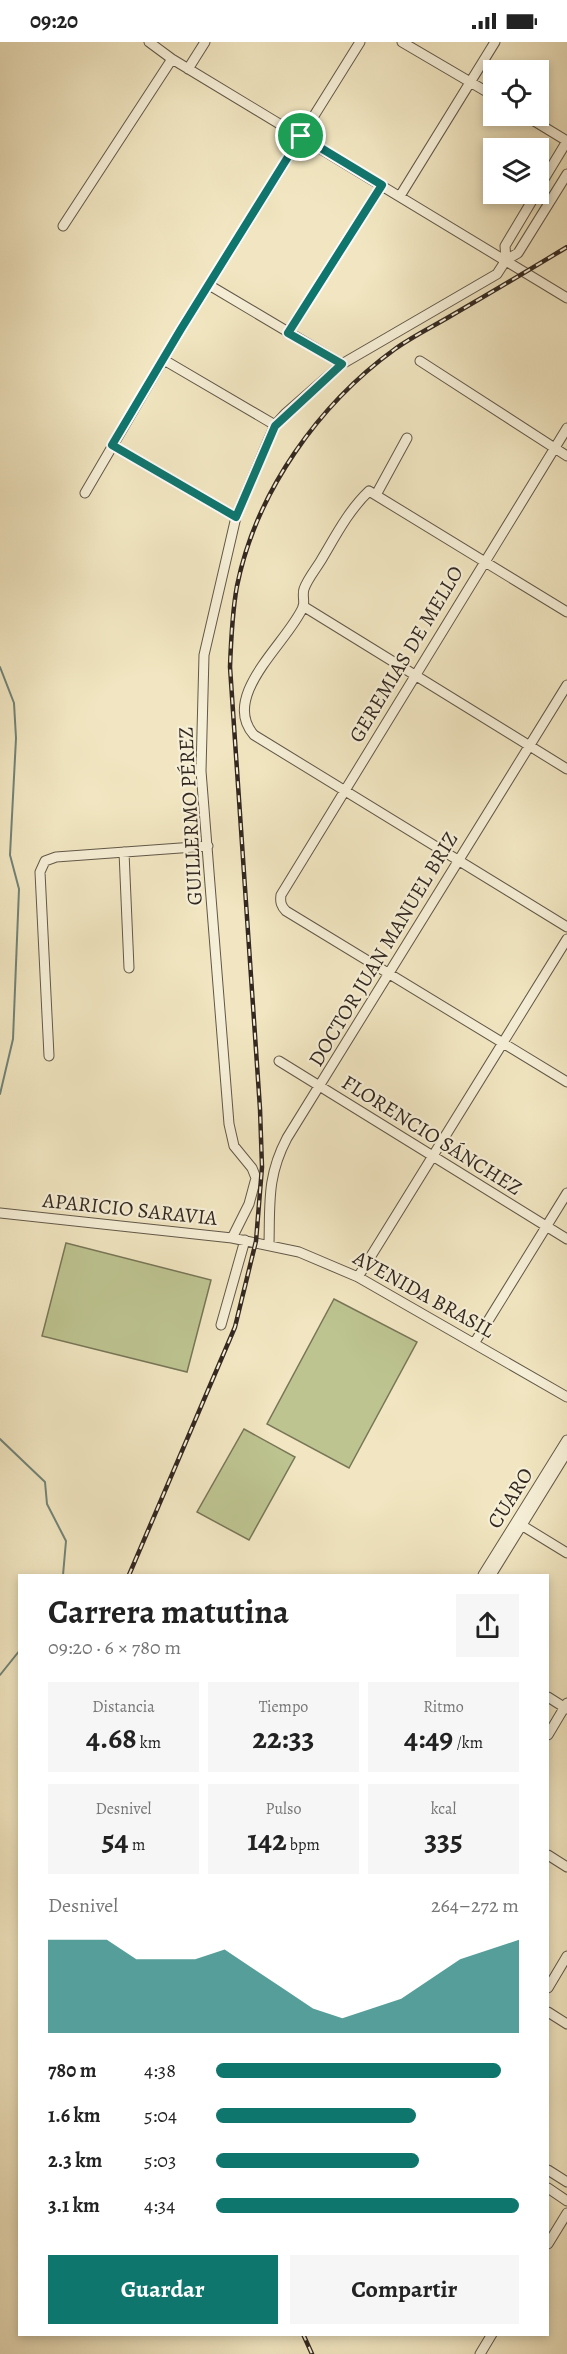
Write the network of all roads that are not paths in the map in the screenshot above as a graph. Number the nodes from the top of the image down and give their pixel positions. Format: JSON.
{"nodes":[{"id":1,"x":149,"y":42,"type":"edge"},
{"id":2,"x":205,"y":42,"type":"edge"},
{"id":3,"x":360,"y":42,"type":"edge"},
{"id":4,"x":402,"y":42,"type":"edge"},
{"id":5,"x":495,"y":42,"type":"edge"},
{"id":6,"x":171,"y":59,"type":"junction"},
{"id":7,"x":188,"y":69,"type":"junction"},
{"id":8,"x":471,"y":82,"type":"junction"},
{"id":9,"x":483,"y":89,"type":"edge"},
{"id":10,"x":542,"y":126,"type":"edge"},
{"id":11,"x":301,"y":136,"type":"junction"},
{"id":12,"x":567,"y":141,"type":"edge"},
{"id":13,"x":549,"y":171,"type":"edge"},
{"id":14,"x":567,"y":174,"type":"edge"},
{"id":15,"x":382,"y":185,"type":"junction"},
{"id":16,"x":400,"y":196,"type":"junction"},
{"id":17,"x":530,"y":204,"type":"edge"},
{"id":18,"x":63,"y":226,"type":"dead end"},
{"id":19,"x":506,"y":260,"type":"junction"},
{"id":20,"x":209,"y":285,"type":"junction"},
{"id":21,"x":567,"y":298,"type":"edge"},
{"id":22,"x":288,"y":333,"type":"junction"},
{"id":23,"x":164,"y":360,"type":"junction"},
{"id":24,"x":420,"y":361,"type":"dead end"},
{"id":25,"x":342,"y":364,"type":"junction"},
{"id":26,"x":275,"y":426,"type":"junction"},
{"id":27,"x":567,"y":428,"type":"edge"},
{"id":28,"x":407,"y":438,"type":"dead end"},
{"id":29,"x":112,"y":445,"type":"junction"},
{"id":30,"x":555,"y":448,"type":"junction"},
{"id":31,"x":567,"y":456,"type":"edge"},
{"id":32,"x":373,"y":492,"type":"junction"},
{"id":33,"x":85,"y":493,"type":"dead end"},
{"id":34,"x":236,"y":517,"type":"junction"},
{"id":35,"x":483,"y":562,"type":"junction"},
{"id":36,"x":303,"y":606,"type":"junction"},
{"id":37,"x":567,"y":612,"type":"edge"},
{"id":38,"x":416,"y":674,"type":"junction"},
{"id":39,"x":567,"y":685,"type":"edge"},
{"id":40,"x":529,"y":746,"type":"junction"},
{"id":41,"x":567,"y":769,"type":"edge"},
{"id":42,"x":345,"y":789,"type":"junction"},
{"id":43,"x":208,"y":846,"type":"junction"},
{"id":44,"x":124,"y":852,"type":"junction"},
{"id":45,"x":459,"y":860,"type":"junction"},
{"id":46,"x":567,"y":927,"type":"edge"},
{"id":47,"x":567,"y":939,"type":"edge"},
{"id":48,"x":129,"y":968,"type":"dead end"},
{"id":49,"x":390,"y":973,"type":"junction"},
{"id":50,"x":503,"y":1043,"type":"junction"},
{"id":51,"x":49,"y":1056,"type":"dead end"},
{"id":52,"x":279,"y":1061,"type":"dead end"},
{"id":53,"x":567,"y":1082,"type":"edge"},
{"id":54,"x":320,"y":1086,"type":"junction"},
{"id":55,"x":432,"y":1156,"type":"junction"},
{"id":56,"x":567,"y":1193,"type":"edge"},
{"id":57,"x":0,"y":1213,"type":"edge"},
{"id":58,"x":547,"y":1227,"type":"junction"},
{"id":59,"x":232,"y":1238,"type":"junction"},
{"id":60,"x":567,"y":1239,"type":"edge"},
{"id":61,"x":245,"y":1240,"type":"junction"},
{"id":62,"x":256,"y":1241,"type":"joint"},
{"id":63,"x":269,"y":1244,"type":"junction"},
{"id":64,"x":358,"y":1277,"type":"junction"},
{"id":65,"x":221,"y":1324,"type":"dead end"},
{"id":66,"x":475,"y":1342,"type":"junction"},
{"id":67,"x":567,"y":1397,"type":"edge"},
{"id":68,"x":567,"y":1440,"type":"edge"},
{"id":69,"x":567,"y":1452,"type":"edge"},
{"id":70,"x":519,"y":1523,"type":"junction"},
{"id":71,"x":567,"y":1553,"type":"edge"},
{"id":72,"x":484,"y":1574,"type":"edge"},
{"id":73,"x":492,"y":1574,"type":"edge"},
{"id":74,"x":549,"y":1698,"type":"edge"},
{"id":75,"x":566,"y":1707,"type":"edge"},
{"id":76,"x":549,"y":1733,"type":"edge"},
{"id":77,"x":549,"y":1856,"type":"edge"},
{"id":78,"x":567,"y":1867,"type":"edge"},
{"id":79,"x":567,"y":1956,"type":"edge"},
{"id":80,"x":549,"y":1986,"type":"edge"},
{"id":81,"x":549,"y":2013,"type":"edge"},
{"id":82,"x":567,"y":2024,"type":"edge"},
{"id":83,"x":549,"y":2171,"type":"edge"},
{"id":84,"x":567,"y":2182,"type":"edge"},
{"id":85,"x":549,"y":2189,"type":"edge"},
{"id":86,"x":567,"y":2200,"type":"edge"},
{"id":87,"x":567,"y":2213,"type":"edge"},
{"id":88,"x":549,"y":2242,"type":"edge"},
{"id":89,"x":491,"y":2336,"type":"edge"},
{"id":90,"x":480,"y":2354,"type":"edge"}],
"edges":[{"from":1,"to":6,"type":"street"},
{"from":2,"to":7,"type":"street"},
{"from":3,"to":11,"type":"street"},
{"from":4,"to":8,"type":"street"},
{"from":5,"to":8,"type":"street"},
{"from":6,"to":7,"type":"street"},
{"from":6,"to":18,"type":"street"},
{"from":7,"to":11,"type":"street"},
{"from":8,"to":9,"type":"street"},
{"from":8,"to":16,"type":"street"},
{"from":10,"to":12,"type":"street"},
{"from":11,"to":15,"type":"street"},
{"from":11,"to":20,"type":"street"},
{"from":12,"to":13,"type":"street"},
{"from":14,"to":19,"type":"street","name":"GUILLERMO PÉREZ"},
{"from":15,"to":16,"type":"street"},
{"from":15,"to":22,"type":"street"},
{"from":16,"to":19,"type":"street"},
{"from":17,"to":19,"type":"street"},
{"from":19,"to":21,"type":"street"},
{"from":19,"to":25,"type":"street","name":"GUILLERMO PÉREZ"},
{"from":20,"to":22,"type":"street"},
{"from":20,"to":23,"type":"street"},
{"from":22,"to":25,"type":"street"},
{"from":23,"to":26,"type":"street"},
{"from":23,"to":29,"type":"street"},
{"from":24,"to":30,"type":"street"},
{"from":25,"to":26,"type":"street","name":"GUILLERMO PÉREZ"},
{"from":26,"to":34,"type":"street","name":"GUILLERMO PÉREZ"},
{"from":27,"to":30,"type":"street","name":"GEREMIAS DE MELLO"},
{"from":28,"to":32,"type":"street"},
{"from":29,"to":33,"type":"street"},
{"from":29,"to":34,"type":"street"},
{"from":30,"to":31,"type":"street"},
{"from":30,"to":35,"type":"street","name":"GEREMIAS DE MELLO"},
{"from":32,"to":35,"type":"street"},
{"from":32,"to":36,"type":"street"},
{"from":34,"to":43,"type":"street","name":"GUILLERMO PÉREZ"},
{"from":35,"to":37,"type":"street"},
{"from":35,"to":38,"type":"street","name":"GEREMIAS DE MELLO"},
{"from":36,"to":38,"type":"street"},
{"from":36,"to":42,"type":"street"},
{"from":38,"to":40,"type":"street"},
{"from":38,"to":42,"type":"street","name":"GEREMIAS DE MELLO"},
{"from":39,"to":40,"type":"street","name":"DOCTOR JUAN MANUEL BRIZ"},
{"from":40,"to":41,"type":"street"},
{"from":40,"to":45,"type":"street","name":"DOCTOR JUAN MANUEL BRIZ"},
{"from":42,"to":45,"type":"street"},
{"from":42,"to":49,"type":"street","name":"GEREMIAS DE MELLO"},
{"from":43,"to":44,"type":"street"},
{"from":43,"to":59,"type":"street","name":"GUILLERMO PÉREZ"},
{"from":44,"to":48,"type":"street"},
{"from":44,"to":51,"type":"street"},
{"from":45,"to":46,"type":"street"},
{"from":45,"to":49,"type":"street","name":"DOCTOR JUAN MANUEL BRIZ"},
{"from":47,"to":50,"type":"street"},
{"from":49,"to":50,"type":"street"},
{"from":49,"to":54,"type":"street","name":"DOCTOR JUAN MANUEL BRIZ"},
{"from":50,"to":53,"type":"street"},
{"from":50,"to":55,"type":"street"},
{"from":52,"to":54,"type":"street","name":"FLORENCIO SÁNCHEZ"},
{"from":54,"to":55,"type":"street","name":"FLORENCIO SÁNCHEZ"},
{"from":54,"to":63,"type":"street","name":"DOCTOR JUAN MANUEL BRIZ"},
{"from":55,"to":58,"type":"street","name":"FLORENCIO SÁNCHEZ"},
{"from":55,"to":64,"type":"street"},
{"from":56,"to":58,"type":"street"},
{"from":57,"to":59,"type":"street","name":"APARICIO SARAVIA"},
{"from":58,"to":60,"type":"street","name":"FLORENCIO SÁNCHEZ"},
{"from":58,"to":66,"type":"street"},
{"from":59,"to":61,"type":"street","name":"APARICIO SARAVIA"},
{"from":61,"to":62,"type":"street","name":"APARICIO SARAVIA"},
{"from":61,"to":65,"type":"street"},
{"from":62,"to":63,"type":"street","name":"AVENIDA BRASIL"},
{"from":63,"to":64,"type":"street","name":"AVENIDA BRASIL"},
{"from":64,"to":66,"type":"street","name":"AVENIDA BRASIL"},
{"from":66,"to":67,"type":"street","name":"AVENIDA BRASIL"},
{"from":68,"to":70,"type":"street","name":"CUARO"},
{"from":69,"to":70,"type":"street","name":"CUARO"},
{"from":70,"to":71,"type":"street"},
{"from":70,"to":72,"type":"street","name":"CUARO"},
{"from":70,"to":73,"type":"street","name":"CUARO"},
{"from":74,"to":75,"type":"street"},
{"from":75,"to":76,"type":"street"},
{"from":77,"to":78,"type":"street"},
{"from":79,"to":80,"type":"street"},
{"from":81,"to":82,"type":"street"},
{"from":83,"to":84,"type":"street"},
{"from":85,"to":86,"type":"street"},
{"from":87,"to":88,"type":"street"},
{"from":89,"to":90,"type":"street"}]}
